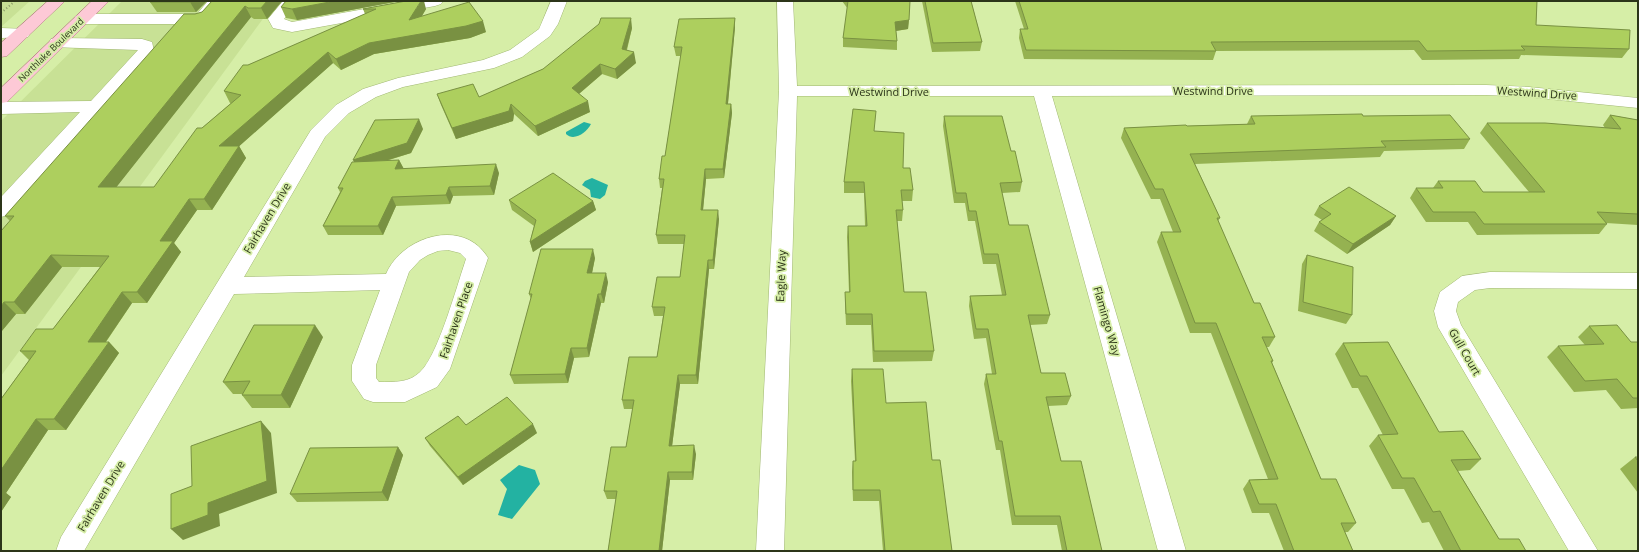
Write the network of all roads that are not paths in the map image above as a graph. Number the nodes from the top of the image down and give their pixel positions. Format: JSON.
{"nodes":[{"id":1,"x":57,"y":1,"type":"edge"},
{"id":2,"x":101,"y":1,"type":"edge"},
{"id":3,"x":217,"y":1,"type":"edge"},
{"id":4,"x":291,"y":1,"type":"edge"},
{"id":5,"x":435,"y":1,"type":"edge"},
{"id":6,"x":559,"y":1,"type":"edge"},
{"id":7,"x":785,"y":1,"type":"edge"},
{"id":8,"x":148,"y":6,"type":"dead end"},
{"id":9,"x":82,"y":19,"type":"junction"},
{"id":10,"x":136,"y":19,"type":"junction"},
{"id":11,"x":1,"y":33,"type":"edge"},
{"id":12,"x":22,"y":33,"type":"junction"},
{"id":13,"x":57,"y":43,"type":"junction"},
{"id":14,"x":1,"y":52,"type":"edge"},
{"id":15,"x":1042,"y":91,"type":"junction"},
{"id":16,"x":788,"y":92,"type":"junction"},
{"id":17,"x":1,"y":98,"type":"edge"},
{"id":18,"x":1638,"y":103,"type":"edge"},
{"id":19,"x":94,"y":106,"type":"junction"},
{"id":20,"x":1,"y":108,"type":"edge"},
{"id":21,"x":1,"y":210,"type":"edge"},
{"id":22,"x":1638,"y":281,"type":"edge"},
{"id":23,"x":394,"y":282,"type":"junction"},
{"id":24,"x":227,"y":286,"type":"junction"},
{"id":25,"x":70,"y":551,"type":"edge"},
{"id":26,"x":770,"y":551,"type":"edge"},
{"id":27,"x":1172,"y":551,"type":"edge"},
{"id":28,"x":1584,"y":551,"type":"edge"}],
"edges":[{"from":1,"to":12,"type":"main road"},
{"from":2,"to":9,"type":"main road","name":"Northlake Boulevard"},
{"from":3,"to":10,"type":"street"},
{"from":4,"to":5,"type":"street"},
{"from":6,"to":24,"type":"street","name":"Fairhaven Drive"},
{"from":7,"to":16,"type":"street","name":"Eagle Way"},
{"from":8,"to":10,"type":"street"},
{"from":9,"to":10,"type":"street"},
{"from":9,"to":13,"type":"main road","name":"Northlake Boulevard"},
{"from":11,"to":12,"type":"street"},
{"from":12,"to":14,"type":"main road"},
{"from":13,"to":17,"type":"main road","name":"Northlake Boulevard"},
{"from":13,"to":19,"type":"street"},
{"from":15,"to":16,"type":"street","name":"Westwind Drive"},
{"from":15,"to":18,"type":"street","name":"Westwind Drive"},
{"from":15,"to":27,"type":"street","name":"Flamingo Way"},
{"from":16,"to":26,"type":"street","name":"Eagle Way"},
{"from":19,"to":20,"type":"street"},
{"from":19,"to":21,"type":"street"},
{"from":22,"to":28,"type":"street","name":"Gull Court"},
{"from":23,"to":23,"type":"street","name":"Fairhaven Place"},
{"from":23,"to":24,"type":"street"},
{"from":24,"to":25,"type":"street","name":"Fairhaven Drive"}]}
